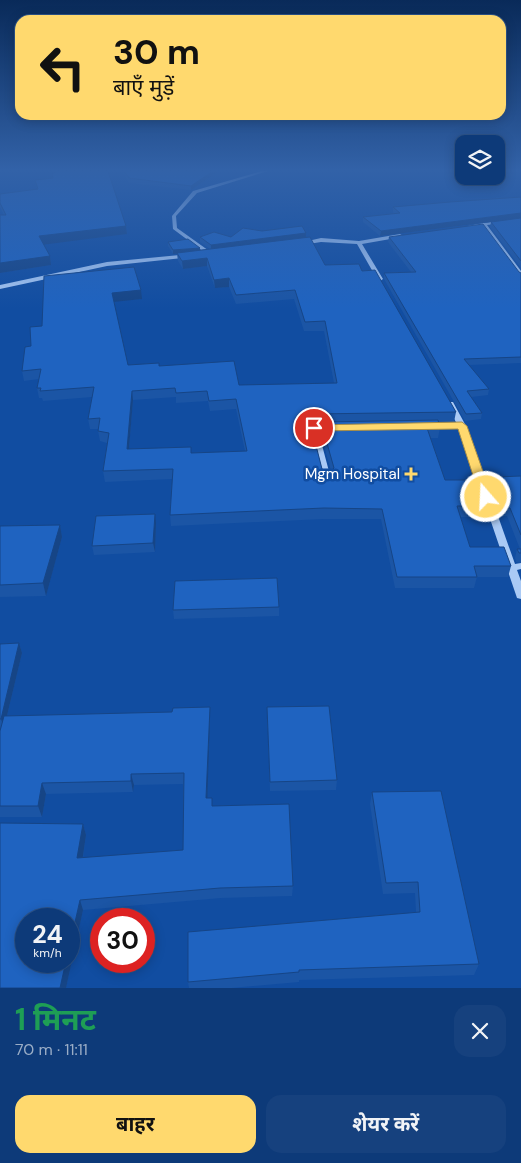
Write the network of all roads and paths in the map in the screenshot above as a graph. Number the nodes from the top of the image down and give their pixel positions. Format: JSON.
{"nodes":[{"id":1,"x":174,"y":217,"type":"edge"},
{"id":2,"x":521,"y":220,"type":"edge"},
{"id":3,"x":483,"y":224,"type":"junction"},
{"id":4,"x":464,"y":227,"type":"edge"},
{"id":5,"x":407,"y":235,"type":"edge"},
{"id":6,"x":359,"y":243,"type":"junction"},
{"id":7,"x":293,"y":244,"type":"edge"},
{"id":8,"x":219,"y":253,"type":"edge"},
{"id":9,"x":210,"y":254,"type":"junction"},
{"id":10,"x":521,"y":275,"type":"edge"},
{"id":11,"x":384,"y":286,"type":"edge"},
{"id":12,"x":0,"y":287,"type":"edge"},
{"id":13,"x":447,"y":399,"type":"edge"},
{"id":14,"x":422,"y":426,"type":"edge"},
{"id":15,"x":462,"y":426,"type":"junction"},
{"id":16,"x":344,"y":427,"type":"edge"},
{"id":17,"x":328,"y":479,"type":"edge"},
{"id":18,"x":516,"y":567,"type":"edge"},
{"id":19,"x":521,"y":594,"type":"edge"}],
"edges":[{"from":1,"to":9,"type":"street"},
{"from":2,"to":3,"type":"street"},
{"from":3,"to":4,"type":"street"},
{"from":3,"to":10,"type":"street"},
{"from":5,"to":6,"type":"street"},
{"from":6,"to":7,"type":"street"},
{"from":6,"to":11,"type":"street"},
{"from":8,"to":9,"type":"street"},
{"from":9,"to":12,"type":"street"},
{"from":13,"to":15,"type":"street"},
{"from":14,"to":15,"type":"street"},
{"from":15,"to":18,"type":"street"},
{"from":16,"to":17,"type":"street"},
{"from":18,"to":19,"type":"street"}]}
